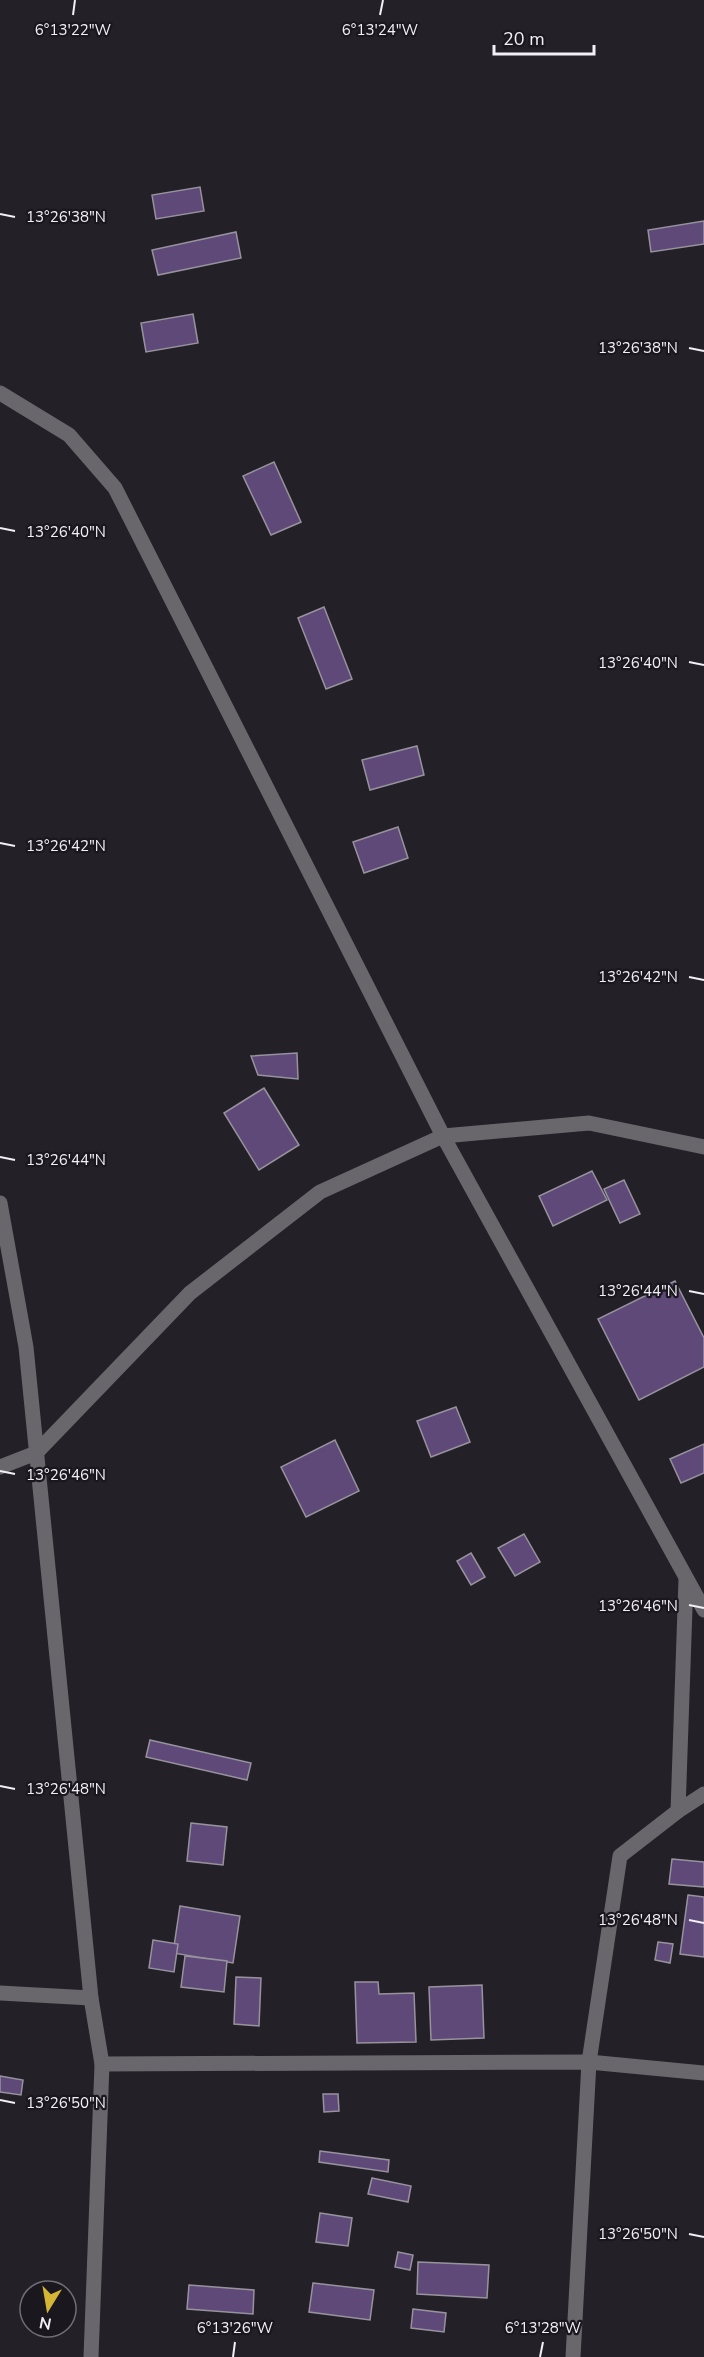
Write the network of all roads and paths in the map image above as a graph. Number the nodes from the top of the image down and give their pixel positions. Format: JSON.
{"nodes":[{"id":1,"x":0,"y":393,"type":"edge"},
{"id":2,"x":443,"y":1136,"type":"junction"},
{"id":3,"x":704,"y":1147,"type":"edge"},
{"id":4,"x":0,"y":1203,"type":"edge"},
{"id":5,"x":36,"y":1454,"type":"junction"},
{"id":6,"x":0,"y":1467,"type":"edge"},
{"id":7,"x":686,"y":1577,"type":"junction"},
{"id":8,"x":704,"y":1610,"type":"edge"},
{"id":9,"x":704,"y":1794,"type":"edge"},
{"id":10,"x":678,"y":1811,"type":"junction"},
{"id":11,"x":0,"y":1993,"type":"edge"},
{"id":12,"x":91,"y":1998,"type":"junction"},
{"id":13,"x":589,"y":2062,"type":"junction"},
{"id":14,"x":102,"y":2064,"type":"junction"},
{"id":15,"x":704,"y":2073,"type":"edge"},
{"id":16,"x":91,"y":2357,"type":"edge"},
{"id":17,"x":573,"y":2357,"type":"edge"}],
"edges":[{"from":1,"to":2,"type":"street"},
{"from":2,"to":3,"type":"street"},
{"from":2,"to":5,"type":"street"},
{"from":2,"to":7,"type":"street"},
{"from":4,"to":5,"type":"street"},
{"from":5,"to":6,"type":"street"},
{"from":5,"to":12,"type":"street"},
{"from":7,"to":8,"type":"street"},
{"from":7,"to":10,"type":"street"},
{"from":9,"to":10,"type":"street"},
{"from":10,"to":13,"type":"street"},
{"from":11,"to":12,"type":"street"},
{"from":12,"to":14,"type":"street"},
{"from":13,"to":14,"type":"street"},
{"from":13,"to":15,"type":"street"},
{"from":13,"to":17,"type":"street"},
{"from":14,"to":16,"type":"street"}]}
